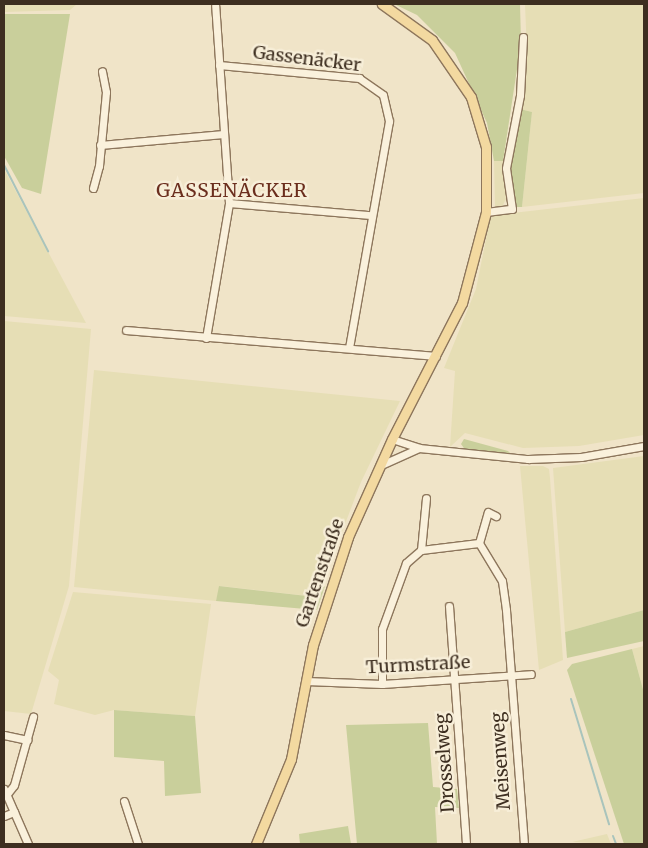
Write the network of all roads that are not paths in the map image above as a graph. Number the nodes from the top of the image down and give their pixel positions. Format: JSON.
{"nodes":[{"id":1,"x":382,"y":4,"type":"edge"},
{"id":2,"x":215,"y":5,"type":"dead end"},
{"id":3,"x":523,"y":37,"type":"dead end"},
{"id":4,"x":219,"y":65,"type":"junction"},
{"id":5,"x":102,"y":71,"type":"dead end"},
{"id":6,"x":224,"y":134,"type":"junction"},
{"id":7,"x":100,"y":145,"type":"junction"},
{"id":8,"x":93,"y":188,"type":"dead end"},
{"id":9,"x":230,"y":202,"type":"junction"},
{"id":10,"x":486,"y":212,"type":"junction"},
{"id":11,"x":370,"y":215,"type":"junction"},
{"id":12,"x":126,"y":330,"type":"dead end"},
{"id":13,"x":206,"y":338,"type":"junction"},
{"id":14,"x":350,"y":347,"type":"junction"},
{"id":15,"x":436,"y":356,"type":"junction"},
{"id":16,"x":392,"y":439,"type":"junction"},
{"id":17,"x":644,"y":446,"type":"edge"},
{"id":18,"x":418,"y":448,"type":"junction"},
{"id":19,"x":379,"y":467,"type":"junction"},
{"id":20,"x":426,"y":498,"type":"dead end"},
{"id":21,"x":496,"y":516,"type":"dead end"},
{"id":22,"x":479,"y":544,"type":"junction"},
{"id":23,"x":421,"y":550,"type":"junction"},
{"id":24,"x":450,"y":606,"type":"dead end"},
{"id":25,"x":531,"y":674,"type":"dead end"},
{"id":26,"x":511,"y":675,"type":"junction"},
{"id":27,"x":453,"y":679,"type":"junction"},
{"id":28,"x":306,"y":681,"type":"junction"},
{"id":29,"x":382,"y":684,"type":"junction"},
{"id":30,"x":33,"y":717,"type":"dead end"},
{"id":31,"x":4,"y":735,"type":"edge"},
{"id":32,"x":26,"y":740,"type":"junction"},
{"id":33,"x":5,"y":792,"type":"edge"},
{"id":34,"x":124,"y":801,"type":"dead end"},
{"id":35,"x":14,"y":812,"type":"junction"},
{"id":36,"x":4,"y":816,"type":"edge"},
{"id":37,"x":28,"y":844,"type":"edge"},
{"id":38,"x":138,"y":844,"type":"edge"},
{"id":39,"x":256,"y":844,"type":"edge"},
{"id":40,"x":466,"y":844,"type":"edge"},
{"id":41,"x":524,"y":844,"type":"edge"}],
"edges":[{"from":1,"to":10,"type":"main road","name":"Gartenstraße"},
{"from":2,"to":4,"type":"street"},
{"from":3,"to":10,"type":"street"},
{"from":4,"to":6,"type":"street"},
{"from":4,"to":11,"type":"street","name":"Gassenäcker"},
{"from":5,"to":7,"type":"street"},
{"from":6,"to":7,"type":"street"},
{"from":6,"to":9,"type":"street"},
{"from":7,"to":8,"type":"street"},
{"from":9,"to":11,"type":"street"},
{"from":9,"to":13,"type":"street"},
{"from":10,"to":15,"type":"main road","name":"Gartenstraße"},
{"from":11,"to":14,"type":"street","name":"Gassenäcker"},
{"from":12,"to":13,"type":"street"},
{"from":13,"to":14,"type":"street"},
{"from":14,"to":15,"type":"street"},
{"from":15,"to":16,"type":"main road","name":"Gartenstraße"},
{"from":16,"to":18,"type":"street"},
{"from":16,"to":19,"type":"main road","name":"Gartenstraße"},
{"from":17,"to":18,"type":"street"},
{"from":18,"to":19,"type":"street"},
{"from":19,"to":28,"type":"main road","name":"Gartenstraße"},
{"from":20,"to":23,"type":"street"},
{"from":21,"to":22,"type":"street"},
{"from":22,"to":23,"type":"street"},
{"from":22,"to":26,"type":"street","name":"Meisenweg"},
{"from":23,"to":29,"type":"street"},
{"from":24,"to":27,"type":"street","name":"Drosselweg"},
{"from":25,"to":26,"type":"street","name":"Turmstraße"},
{"from":26,"to":27,"type":"street","name":"Turmstraße"},
{"from":26,"to":41,"type":"street","name":"Meisenweg"},
{"from":27,"to":29,"type":"street","name":"Turmstraße"},
{"from":27,"to":40,"type":"street","name":"Drosselweg"},
{"from":28,"to":29,"type":"street","name":"Turmstraße"},
{"from":28,"to":39,"type":"main road","name":"Gartenstraße"},
{"from":30,"to":32,"type":"street"},
{"from":31,"to":32,"type":"street"},
{"from":32,"to":33,"type":"street"},
{"from":33,"to":35,"type":"street"},
{"from":34,"to":38,"type":"street"},
{"from":35,"to":36,"type":"street"},
{"from":35,"to":37,"type":"street"}]}
